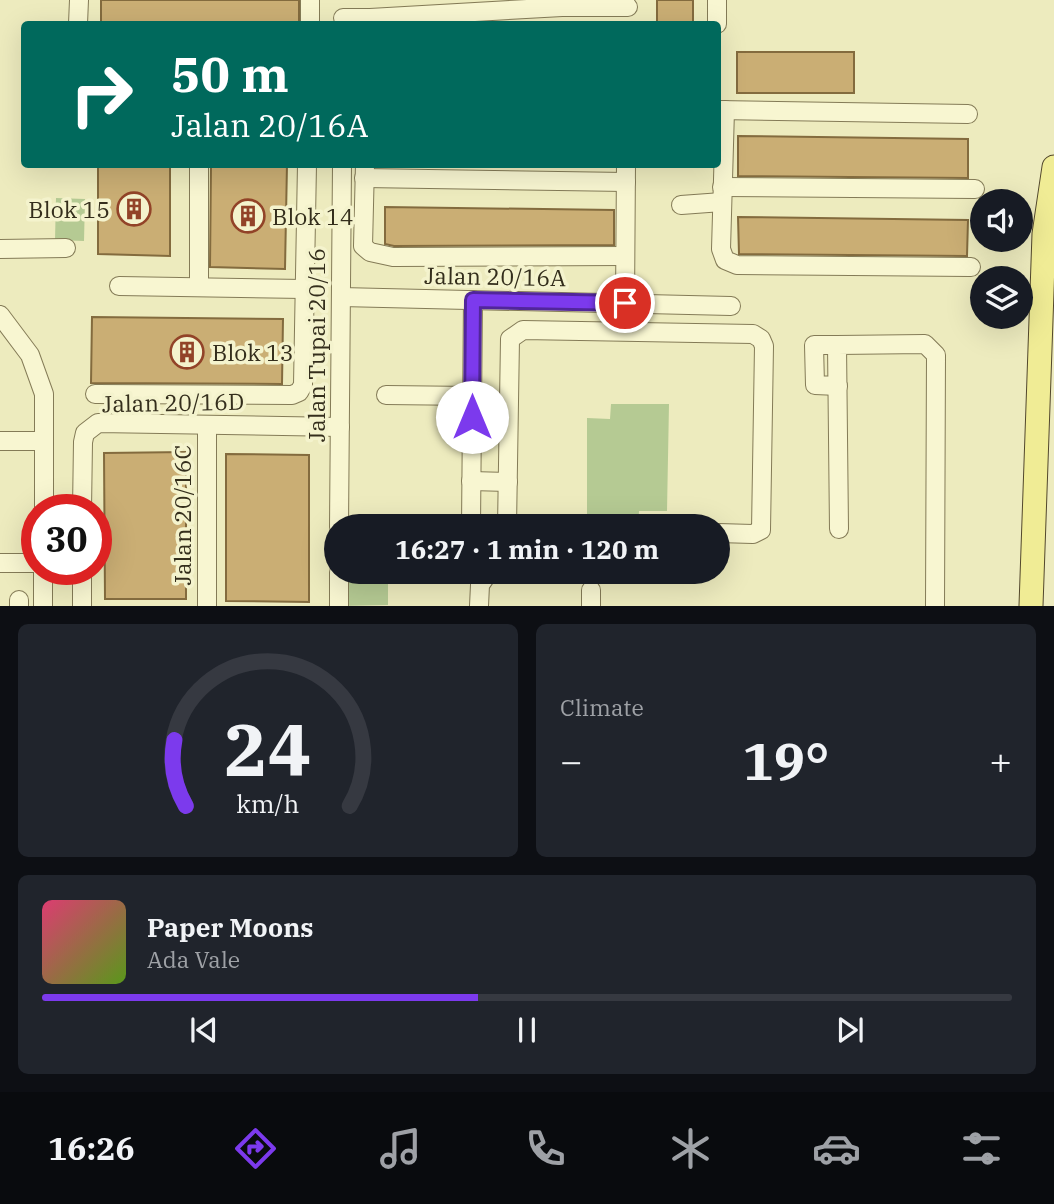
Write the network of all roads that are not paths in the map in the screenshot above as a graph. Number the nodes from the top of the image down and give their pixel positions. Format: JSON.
{"nodes":[{"id":1,"x":79,"y":0,"type":"edge"},
{"id":2,"x":310,"y":0,"type":"edge"},
{"id":3,"x":717,"y":0,"type":"edge"},
{"id":4,"x":562,"y":4,"type":"edge"},
{"id":5,"x":628,"y":10,"type":"edge"},
{"id":6,"x":343,"y":14,"type":"edge"},
{"id":7,"x":78,"y":21,"type":"edge"},
{"id":8,"x":310,"y":21,"type":"edge"},
{"id":9,"x":370,"y":21,"type":"edge"},
{"id":10,"x":717,"y":21,"type":"edge"},
{"id":11,"x":721,"y":110,"type":"edge"},
{"id":12,"x":968,"y":114,"type":"dead end"},
{"id":13,"x":1054,"y":167,"type":"edge"},
{"id":14,"x":199,"y":168,"type":"edge"},
{"id":15,"x":307,"y":168,"type":"edge"},
{"id":16,"x":342,"y":168,"type":"edge"},
{"id":17,"x":365,"y":171,"type":"edge"},
{"id":18,"x":626,"y":173,"type":"edge"},
{"id":19,"x":970,"y":189,"type":"edge"},
{"id":20,"x":722,"y":195,"type":"junction"},
{"id":21,"x":681,"y":205,"type":"dead end"},
{"id":22,"x":66,"y":248,"type":"dead end"},
{"id":23,"x":0,"y":249,"type":"edge"},
{"id":24,"x":625,"y":256,"type":"junction"},
{"id":25,"x":970,"y":267,"type":"edge"},
{"id":26,"x":119,"y":286,"type":"dead end"},
{"id":27,"x":198,"y":287,"type":"junction"},
{"id":28,"x":304,"y":289,"type":"junction"},
{"id":29,"x":341,"y":297,"type":"junction"},
{"id":30,"x":473,"y":300,"type":"junction"},
{"id":31,"x":625,"y":303,"type":"junction"},
{"id":32,"x":731,"y":306,"type":"dead end"},
{"id":33,"x":0,"y":315,"type":"edge"},
{"id":34,"x":619,"y":331,"type":"junction"},
{"id":35,"x":95,"y":394,"type":"dead end"},
{"id":36,"x":386,"y":396,"type":"dead end"},
{"id":37,"x":472,"y":396,"type":"junction"},
{"id":38,"x":207,"y":425,"type":"junction"},
{"id":39,"x":340,"y":427,"type":"junction"},
{"id":40,"x":0,"y":441,"type":"edge"},
{"id":41,"x":44,"y":441,"type":"junction"},
{"id":42,"x":471,"y":481,"type":"junction"},
{"id":43,"x":508,"y":482,"type":"junction"},
{"id":44,"x":44,"y":494,"type":"edge"},
{"id":45,"x":82,"y":494,"type":"edge"},
{"id":46,"x":339,"y":514,"type":"edge"},
{"id":47,"x":471,"y":514,"type":"edge"},
{"id":48,"x":507,"y":514,"type":"edge"},
{"id":49,"x":839,"y":529,"type":"dead end"},
{"id":50,"x":730,"y":533,"type":"edge"},
{"id":51,"x":0,"y":562,"type":"edge"},
{"id":52,"x":21,"y":563,"type":"edge"},
{"id":53,"x":339,"y":584,"type":"edge"},
{"id":54,"x":481,"y":584,"type":"edge"},
{"id":55,"x":43,"y":585,"type":"edge"},
{"id":56,"x":82,"y":585,"type":"edge"},
{"id":57,"x":43,"y":606,"type":"edge"},
{"id":58,"x":82,"y":606,"type":"edge"},
{"id":59,"x":206,"y":606,"type":"edge"},
{"id":60,"x":339,"y":606,"type":"edge"},
{"id":61,"x":479,"y":606,"type":"edge"},
{"id":62,"x":935,"y":606,"type":"edge"},
{"id":63,"x":1031,"y":606,"type":"edge"}],
"edges":[{"from":1,"to":7,"type":"street"},
{"from":2,"to":8,"type":"street"},
{"from":3,"to":10,"type":"street"},
{"from":4,"to":5,"type":"street"},
{"from":4,"to":9,"type":"street"},
{"from":6,"to":9,"type":"street"},
{"from":11,"to":12,"type":"street"},
{"from":11,"to":20,"type":"street"},
{"from":13,"to":63,"type":"main road"},
{"from":14,"to":27,"type":"street"},
{"from":15,"to":28,"type":"street"},
{"from":16,"to":29,"type":"street","name":"Jalan Tupai 20/16"},
{"from":17,"to":18,"type":"street"},
{"from":17,"to":24,"type":"street"},
{"from":18,"to":24,"type":"street"},
{"from":19,"to":20,"type":"street"},
{"from":20,"to":21,"type":"street"},
{"from":20,"to":25,"type":"street"},
{"from":22,"to":23,"type":"street"},
{"from":24,"to":31,"type":"street"},
{"from":26,"to":27,"type":"street"},
{"from":27,"to":28,"type":"street"},
{"from":28,"to":35,"type":"street"},
{"from":29,"to":30,"type":"street","name":"Jalan 20/16A"},
{"from":29,"to":39,"type":"street","name":"Jalan Tupai 20/16"},
{"from":30,"to":31,"type":"street","name":"Jalan 20/16A"},
{"from":30,"to":37,"type":"street"},
{"from":31,"to":32,"type":"street","name":"Jalan 20/16A"},
{"from":31,"to":34,"type":"street"},
{"from":33,"to":41,"type":"street"},
{"from":34,"to":43,"type":"street"},
{"from":34,"to":50,"type":"street"},
{"from":36,"to":37,"type":"street"},
{"from":37,"to":42,"type":"street"},
{"from":38,"to":39,"type":"street","name":"Jalan 20/16D"},
{"from":38,"to":45,"type":"street","name":"Jalan 20/16D"},
{"from":38,"to":59,"type":"street","name":"Jalan 20/16C"},
{"from":39,"to":46,"type":"street","name":"Jalan Tupai 20/16"},
{"from":40,"to":41,"type":"street"},
{"from":41,"to":44,"type":"street"},
{"from":42,"to":43,"type":"street"},
{"from":42,"to":47,"type":"street"},
{"from":43,"to":48,"type":"street"},
{"from":49,"to":62,"type":"street"},
{"from":51,"to":52,"type":"street"},
{"from":53,"to":60,"type":"street"},
{"from":54,"to":61,"type":"street"},
{"from":55,"to":57,"type":"street"},
{"from":56,"to":58,"type":"street"}]}
